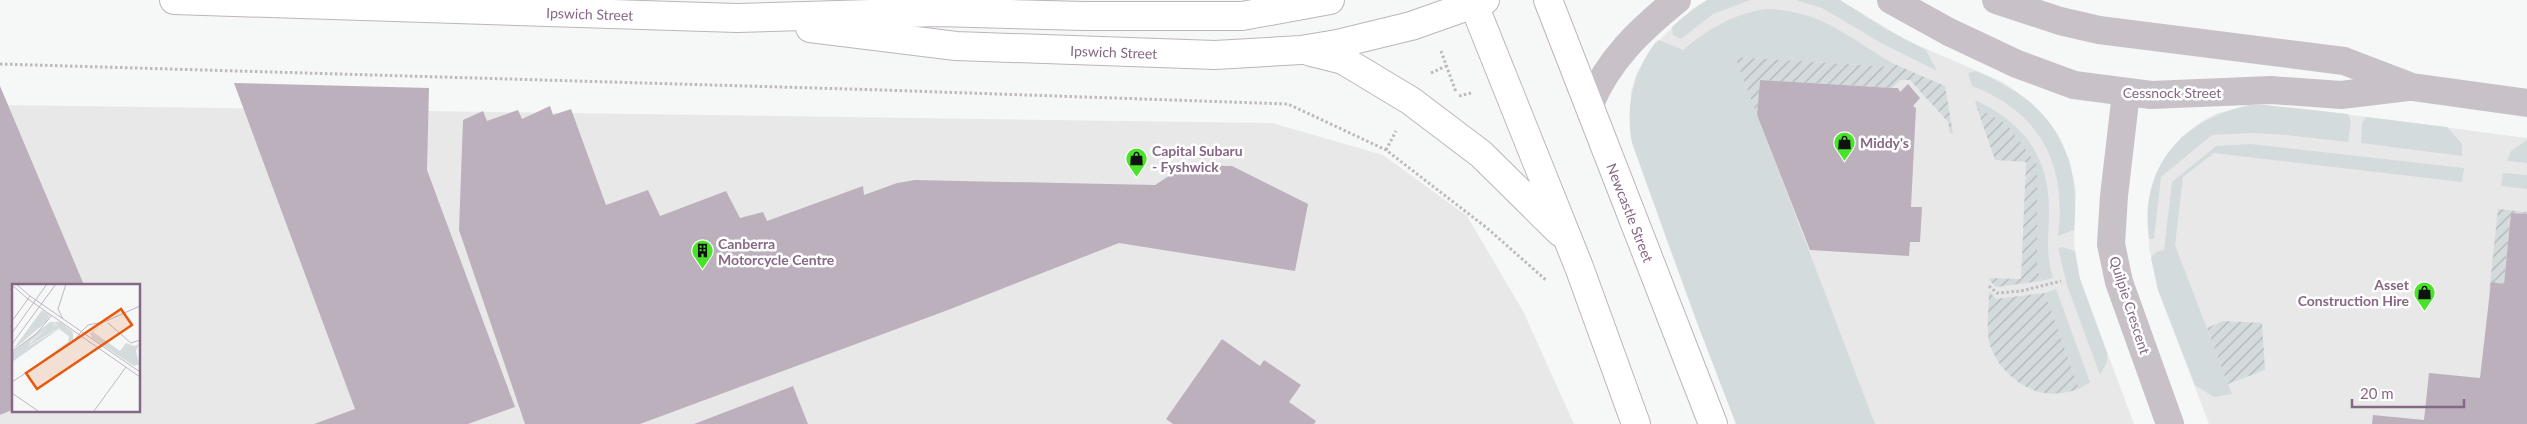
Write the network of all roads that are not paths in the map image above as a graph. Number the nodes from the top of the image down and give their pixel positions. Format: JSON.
{"nodes":[{"id":1,"x":174,"y":0,"type":"edge"},
{"id":2,"x":1220,"y":0,"type":"edge"},
{"id":3,"x":1330,"y":0,"type":"edge"},
{"id":4,"x":1548,"y":0,"type":"edge"},
{"id":5,"x":1677,"y":0,"type":"edge"},
{"id":6,"x":1890,"y":0,"type":"edge"},
{"id":7,"x":1996,"y":0,"type":"edge"},
{"id":8,"x":1477,"y":1,"type":"edge"},
{"id":9,"x":1184,"y":16,"type":"junction"},
{"id":10,"x":737,"y":18,"type":"junction"},
{"id":11,"x":1301,"y":50,"type":"junction"},
{"id":12,"x":2412,"y":87,"type":"junction"},
{"id":13,"x":2126,"y":93,"type":"junction"},
{"id":14,"x":2527,"y":103,"type":"edge"},
{"id":15,"x":1590,"y":104,"type":"junction"},
{"id":16,"x":1568,"y":240,"type":"junction"},
{"id":17,"x":1636,"y":424,"type":"edge"},
{"id":18,"x":1713,"y":424,"type":"edge"},
{"id":19,"x":2170,"y":424,"type":"edge"}],
"edges":[{"from":1,"to":10,"type":"main road","name":"Ipswich Street"},
{"from":2,"to":9,"type":"main road"},
{"from":3,"to":9,"type":"main road","name":"Ipswich Street"},
{"from":4,"to":15,"type":"main road","name":"Newcastle Street"},
{"from":5,"to":15,"type":"street"},
{"from":6,"to":13,"type":"street","name":"Cessnock Street"},
{"from":7,"to":12,"type":"street","name":"Cessnock Street"},
{"from":8,"to":11,"type":"main road","name":"Ipswich Street"},
{"from":8,"to":16,"type":"main road"},
{"from":9,"to":10,"type":"main road","name":"Ipswich Street"},
{"from":10,"to":11,"type":"main road","name":"Ipswich Street"},
{"from":11,"to":16,"type":"main road"},
{"from":12,"to":13,"type":"street","name":"Cessnock Street"},
{"from":12,"to":14,"type":"street","name":"Cessnock Street"},
{"from":13,"to":19,"type":"street","name":"Quilpie Crescent"},
{"from":15,"to":18,"type":"main road","name":"Newcastle Street"},
{"from":16,"to":17,"type":"main road"}]}
